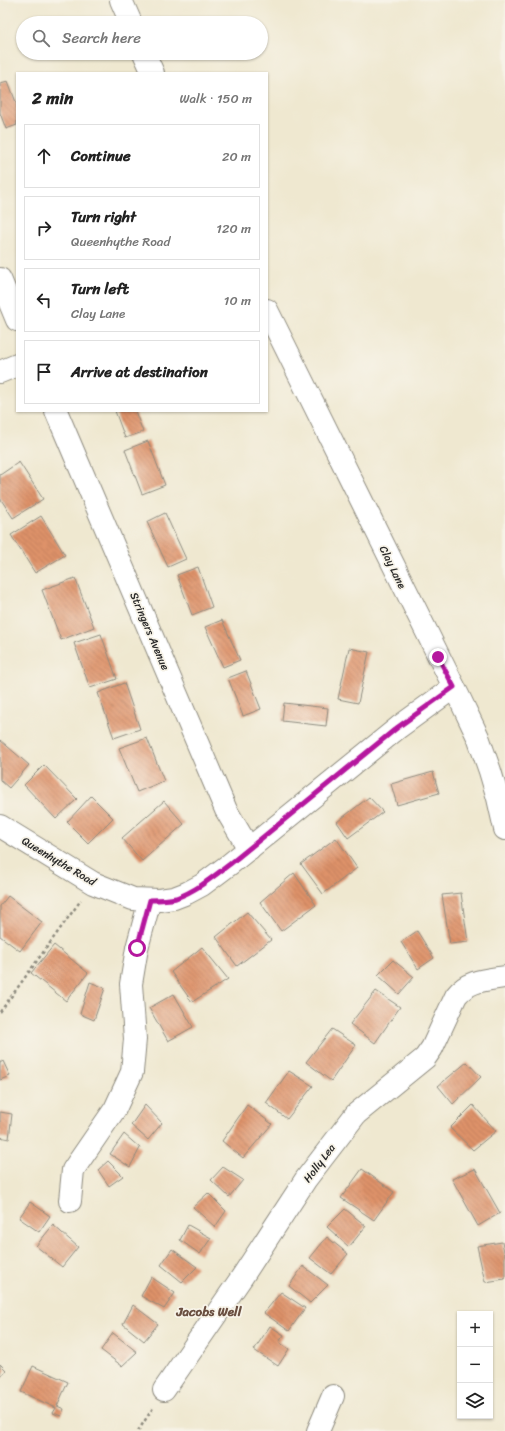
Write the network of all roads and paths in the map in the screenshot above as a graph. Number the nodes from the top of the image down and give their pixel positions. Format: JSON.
{"nodes":[{"id":1,"x":121,"y":0,"type":"edge"},
{"id":2,"x":128,"y":16,"type":"edge"},
{"id":3,"x":147,"y":60,"type":"edge"},
{"id":4,"x":153,"y":72,"type":"edge"},
{"id":5,"x":0,"y":279,"type":"edge"},
{"id":6,"x":268,"y":312,"type":"edge"},
{"id":7,"x":16,"y":318,"type":"edge"},
{"id":8,"x":56,"y":412,"type":"edge"},
{"id":9,"x":454,"y":687,"type":"junction"},
{"id":10,"x":0,"y":826,"type":"edge"},
{"id":11,"x":505,"y":829,"type":"edge"},
{"id":12,"x":249,"y":849,"type":"junction"},
{"id":13,"x":93,"y":883,"type":"junction"},
{"id":14,"x":150,"y":900,"type":"junction"},
{"id":15,"x":505,"y":977,"type":"edge"},
{"id":16,"x":0,"y":1012,"type":"edge"},
{"id":17,"x":70,"y":1201,"type":"dead end"},
{"id":18,"x":164,"y":1390,"type":"joint"},
{"id":19,"x":332,"y":1396,"type":"dead end"},
{"id":20,"x":138,"y":1431,"type":"edge"},
{"id":21,"x":318,"y":1431,"type":"edge"}],
"edges":[{"from":1,"to":2,"type":"street"},
{"from":3,"to":4,"type":"street"},
{"from":5,"to":7,"type":"street"},
{"from":6,"to":9,"type":"street","name":"Clay Lane"},
{"from":8,"to":12,"type":"street","name":"Stringers Avenue"},
{"from":9,"to":11,"type":"street","name":"Clay Lane"},
{"from":9,"to":12,"type":"street","name":"Queenhythe Road"},
{"from":10,"to":13,"type":"street","name":"Queenhythe Road"},
{"from":12,"to":14,"type":"street","name":"Queenhythe Road"},
{"from":13,"to":14,"type":"street","name":"Queenhythe Road"},
{"from":13,"to":16,"type":"path"},
{"from":14,"to":17,"type":"street"},
{"from":15,"to":18,"type":"street","name":"Holly Lea"},
{"from":18,"to":20,"type":"path"},
{"from":19,"to":21,"type":"street"}]}
